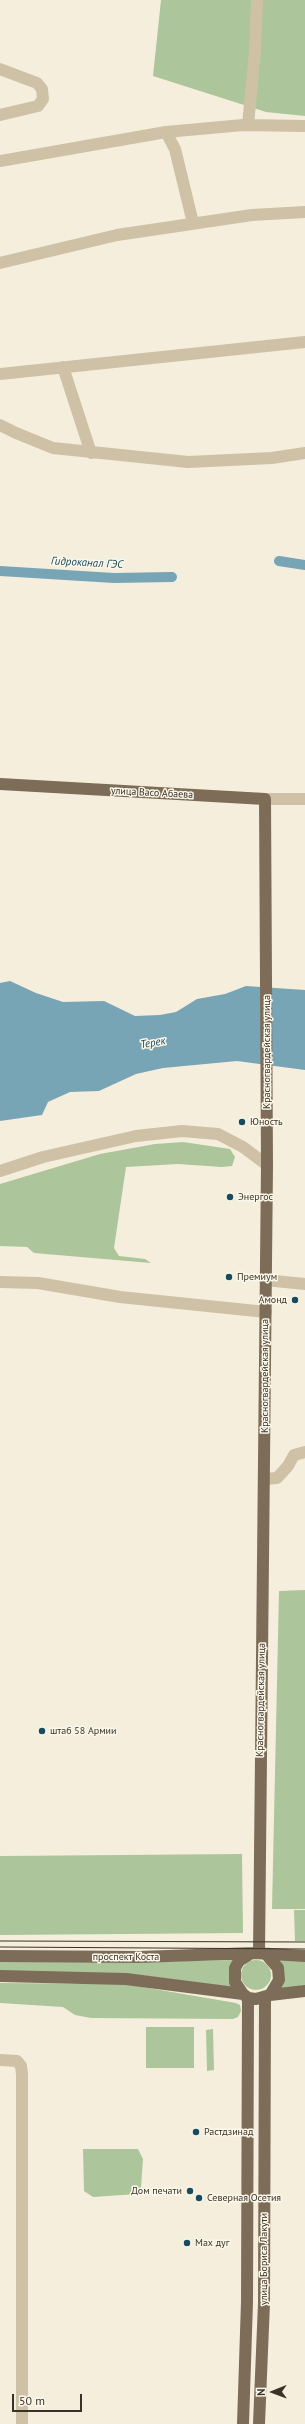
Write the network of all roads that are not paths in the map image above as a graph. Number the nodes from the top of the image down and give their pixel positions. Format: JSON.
{"nodes":[{"id":1,"x":257,"y":0,"type":"edge"},
{"id":2,"x":0,"y":68,"type":"edge"},
{"id":3,"x":0,"y":115,"type":"edge"},
{"id":4,"x":248,"y":125,"type":"junction"},
{"id":5,"x":305,"y":126,"type":"edge"},
{"id":6,"x":166,"y":132,"type":"junction"},
{"id":7,"x":0,"y":161,"type":"edge"},
{"id":8,"x":305,"y":212,"type":"edge"},
{"id":9,"x":193,"y":223,"type":"junction"},
{"id":10,"x":0,"y":263,"type":"edge"},
{"id":11,"x":305,"y":342,"type":"edge"},
{"id":12,"x":63,"y":366,"type":"junction"},
{"id":13,"x":0,"y":374,"type":"edge"},
{"id":14,"x":0,"y":425,"type":"edge"},
{"id":15,"x":90,"y":452,"type":"junction"},
{"id":16,"x":305,"y":453,"type":"edge"},
{"id":17,"x":0,"y":784,"type":"edge"},
{"id":18,"x":305,"y":799,"type":"edge"},
{"id":19,"x":265,"y":800,"type":"junction"},
{"id":20,"x":267,"y":1165,"type":"junction"},
{"id":21,"x":0,"y":1171,"type":"edge"},
{"id":22,"x":265,"y":1280,"type":"junction"},
{"id":23,"x":0,"y":1282,"type":"edge"},
{"id":24,"x":305,"y":1284,"type":"edge"},
{"id":25,"x":266,"y":1312,"type":"junction"},
{"id":26,"x":305,"y":1452,"type":"edge"},
{"id":27,"x":265,"y":1479,"type":"junction"},
{"id":28,"x":259,"y":1953,"type":"junction"},
{"id":29,"x":0,"y":1956,"type":"edge"},
{"id":30,"x":305,"y":1956,"type":"edge"},
{"id":31,"x":0,"y":1976,"type":"edge"},
{"id":32,"x":305,"y":1991,"type":"edge"},
{"id":33,"x":246,"y":1996,"type":"junction"},
{"id":34,"x":268,"y":1997,"type":"junction"},
{"id":35,"x":0,"y":2060,"type":"edge"},
{"id":36,"x":22,"y":2424,"type":"edge"},
{"id":37,"x":244,"y":2424,"type":"edge"},
{"id":38,"x":259,"y":2424,"type":"edge"}],
"edges":[{"from":1,"to":4,"type":"street"},
{"from":2,"to":3,"type":"street"},
{"from":4,"to":5,"type":"street"},
{"from":4,"to":6,"type":"street"},
{"from":6,"to":7,"type":"street"},
{"from":6,"to":9,"type":"street"},
{"from":8,"to":9,"type":"street"},
{"from":9,"to":10,"type":"street"},
{"from":11,"to":12,"type":"street"},
{"from":12,"to":13,"type":"street"},
{"from":12,"to":15,"type":"street"},
{"from":14,"to":15,"type":"street"},
{"from":15,"to":16,"type":"street"},
{"from":17,"to":19,"type":"main road","name":"улица Васо Абаева"},
{"from":18,"to":19,"type":"street","name":"улица Васо Абаева"},
{"from":19,"to":20,"type":"main road","name":"Красногвардейская улица"},
{"from":20,"to":21,"type":"street"},
{"from":20,"to":22,"type":"main road","name":"Красногвардейская улица"},
{"from":22,"to":24,"type":"street"},
{"from":22,"to":25,"type":"main road","name":"Красногвардейская улица"},
{"from":23,"to":25,"type":"street"},
{"from":25,"to":27,"type":"main road","name":"Красногвардейская улица"},
{"from":26,"to":27,"type":"street"},
{"from":27,"to":28,"type":"main road","name":"Красногвардейская улица"},
{"from":28,"to":29,"type":"main road","name":"проспект Коста"},
{"from":28,"to":30,"type":"main road","name":"проспект Коста"},
{"from":28,"to":33,"type":"main road"},
{"from":28,"to":34,"type":"main road"},
{"from":31,"to":33,"type":"main road"},
{"from":32,"to":34,"type":"main road"},
{"from":33,"to":34,"type":"main road"},
{"from":33,"to":37,"type":"main road","name":"улица Бориса Лакути"},
{"from":34,"to":38,"type":"main road","name":"улица Бориса Лакути"},
{"from":35,"to":36,"type":"street"}]}
